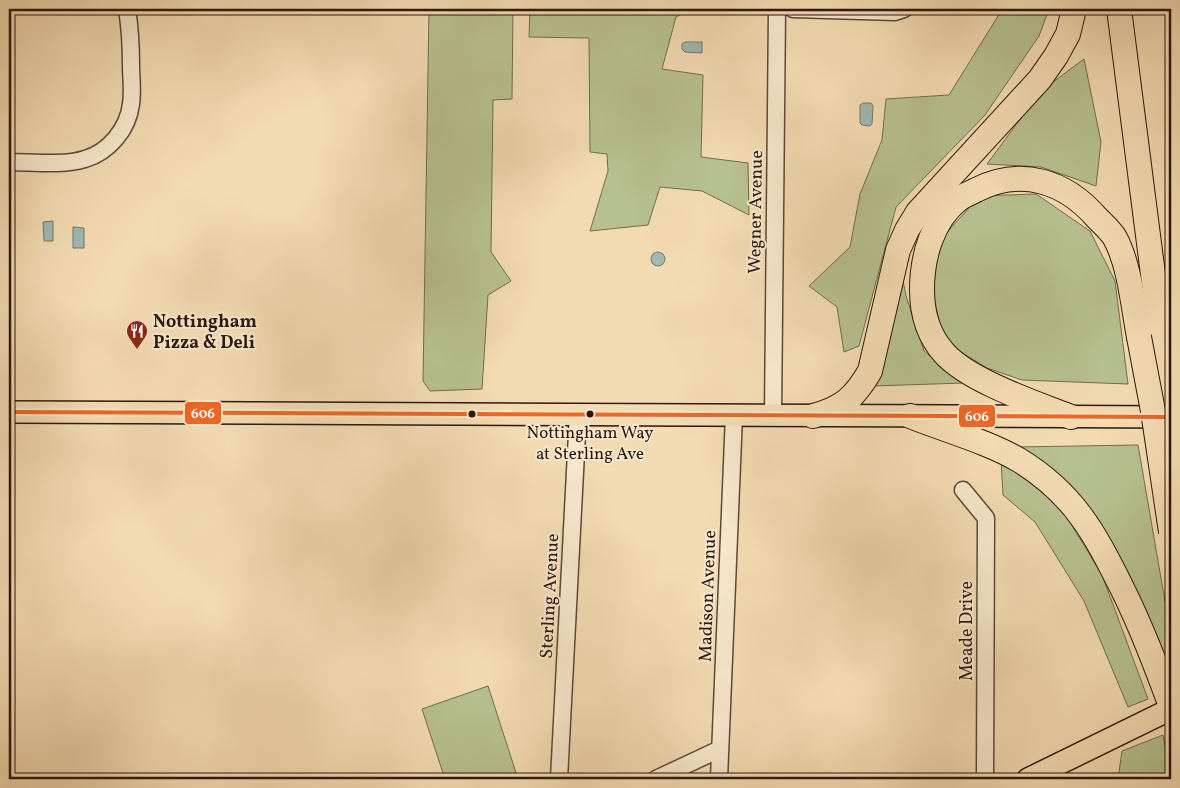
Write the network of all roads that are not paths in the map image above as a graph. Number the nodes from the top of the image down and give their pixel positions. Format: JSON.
{"nodes":[{"id":1,"x":127,"y":9,"type":"edge"},
{"id":2,"x":777,"y":9,"type":"edge"},
{"id":3,"x":793,"y":9,"type":"edge"},
{"id":4,"x":904,"y":9,"type":"edge"},
{"id":5,"x":1074,"y":9,"type":"edge"},
{"id":6,"x":1119,"y":9,"type":"edge"},
{"id":7,"x":9,"y":162,"type":"edge"},
{"id":8,"x":1150,"y":336,"type":"junction"},
{"id":9,"x":9,"y":412,"type":"edge"},
{"id":10,"x":578,"y":414,"type":"junction"},
{"id":11,"x":734,"y":415,"type":"junction"},
{"id":12,"x":773,"y":415,"type":"junction"},
{"id":13,"x":813,"y":416,"type":"junction"},
{"id":14,"x":910,"y":416,"type":"junction"},
{"id":15,"x":1171,"y":416,"type":"edge"},
{"id":16,"x":1071,"y":417,"type":"junction"},
{"id":17,"x":963,"y":490,"type":"dead end"},
{"id":18,"x":1171,"y":532,"type":"edge"},
{"id":19,"x":1171,"y":708,"type":"edge"},
{"id":20,"x":720,"y":749,"type":"junction"},
{"id":21,"x":559,"y":779,"type":"edge"},
{"id":22,"x":656,"y":779,"type":"edge"},
{"id":23,"x":719,"y":779,"type":"edge"},
{"id":24,"x":985,"y":779,"type":"edge"},
{"id":25,"x":1028,"y":779,"type":"edge"}],
"edges":[{"from":1,"to":7,"type":"street"},
{"from":2,"to":12,"type":"street","name":"Wegner Avenue"},
{"from":3,"to":4,"type":"street"},
{"from":5,"to":13,"type":"highway"},
{"from":6,"to":8,"type":"highway"},
{"from":8,"to":15,"type":"highway"},
{"from":8,"to":16,"type":"highway"},
{"from":8,"to":18,"type":"highway","bridge":true},
{"from":9,"to":10,"type":"main road"},
{"from":10,"to":11,"type":"main road"},
{"from":10,"to":21,"type":"street","name":"Sterling Avenue"},
{"from":11,"to":12,"type":"main road"},
{"from":11,"to":20,"type":"street","name":"Madison Avenue"},
{"from":12,"to":13,"type":"main road"},
{"from":13,"to":14,"type":"main road"},
{"from":14,"to":16,"type":"main road"},
{"from":14,"to":19,"type":"highway"},
{"from":15,"to":16,"type":"main road"},
{"from":17,"to":24,"type":"street","name":"Meade Drive"},
{"from":19,"to":25,"type":"main road"},
{"from":20,"to":22,"type":"street"},
{"from":20,"to":23,"type":"street","name":"Madison Avenue"}]}
